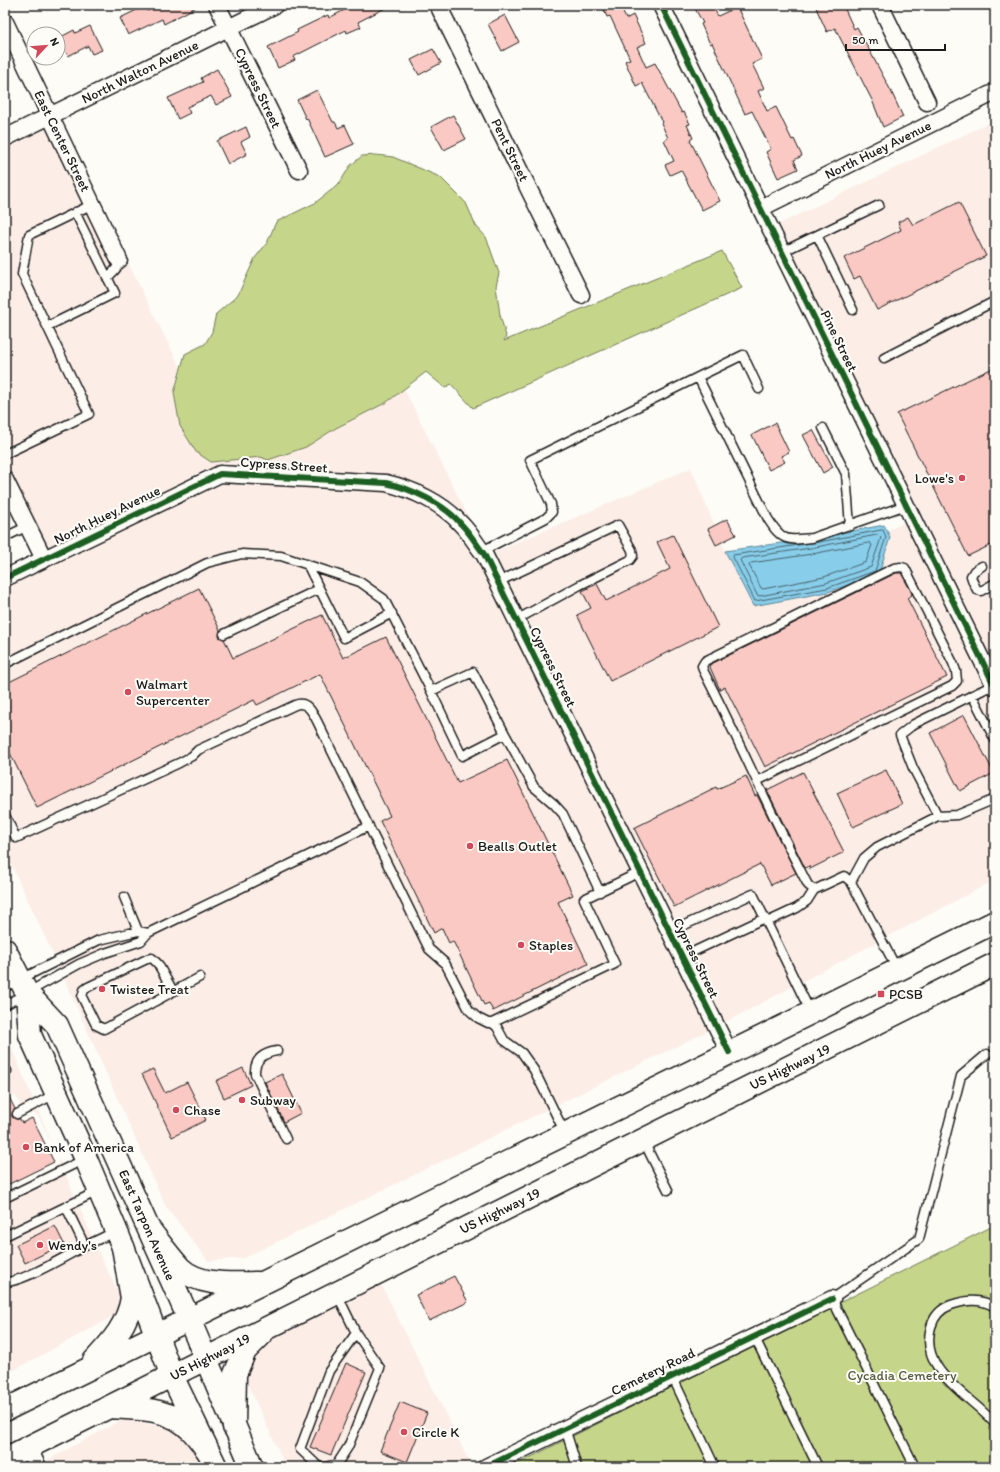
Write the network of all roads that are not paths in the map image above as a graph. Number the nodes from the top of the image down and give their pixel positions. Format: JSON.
{"nodes":[{"id":1,"x":217,"y":5,"type":"edge"},
{"id":2,"x":275,"y":5,"type":"edge"},
{"id":3,"x":438,"y":5,"type":"edge"},
{"id":4,"x":661,"y":5,"type":"edge"},
{"id":5,"x":880,"y":5,"type":"edge"},
{"id":6,"x":5,"y":22,"type":"edge"},
{"id":7,"x":228,"y":28,"type":"junction"},
{"id":8,"x":995,"y":92,"type":"edge"},
{"id":9,"x":927,"y":102,"type":"dead end"},
{"id":10,"x":51,"y":116,"type":"junction"},
{"id":11,"x":5,"y":138,"type":"edge"},
{"id":12,"x":299,"y":170,"type":"dead end"},
{"id":13,"x":93,"y":204,"type":"junction"},
{"id":14,"x":879,"y":205,"type":"dead end"},
{"id":15,"x":761,"y":208,"type":"junction"},
{"id":16,"x":75,"y":212,"type":"junction"},
{"id":17,"x":817,"y":235,"type":"junction"},
{"id":18,"x":782,"y":252,"type":"junction"},
{"id":19,"x":119,"y":260,"type":"joint"},
{"id":20,"x":107,"y":278,"type":"junction"},
{"id":21,"x":581,"y":295,"type":"dead end"},
{"id":22,"x":995,"y":301,"type":"edge"},
{"id":23,"x":853,"y":310,"type":"dead end"},
{"id":24,"x":48,"y":326,"type":"junction"},
{"id":25,"x":884,"y":358,"type":"dead end"},
{"id":26,"x":698,"y":377,"type":"junction"},
{"id":27,"x":759,"y":389,"type":"dead end"},
{"id":28,"x":823,"y":428,"type":"dead end"},
{"id":29,"x":5,"y":454,"type":"edge"},
{"id":30,"x":220,"y":474,"type":"joint"},
{"id":31,"x":7,"y":488,"type":"edge"},
{"id":32,"x":906,"y":505,"type":"junction"},
{"id":33,"x":28,"y":526,"type":"junction"},
{"id":34,"x":850,"y":526,"type":"junction"},
{"id":35,"x":5,"y":537,"type":"edge"},
{"id":36,"x":482,"y":551,"type":"junction"},
{"id":37,"x":44,"y":559,"type":"junction"},
{"id":38,"x":307,"y":564,"type":"junction"},
{"id":39,"x":982,"y":566,"type":"dead end"},
{"id":40,"x":5,"y":578,"type":"edge"},
{"id":41,"x":498,"y":582,"type":"junction"},
{"id":42,"x":995,"y":583,"type":"edge"},
{"id":43,"x":319,"y":589,"type":"junction"},
{"id":44,"x":392,"y":614,"type":"junction"},
{"id":45,"x":516,"y":620,"type":"junction"},
{"id":46,"x":224,"y":634,"type":"dead end"},
{"id":47,"x":5,"y":664,"type":"edge"},
{"id":48,"x":994,"y":685,"type":"edge"},
{"id":49,"x":431,"y":691,"type":"junction"},
{"id":50,"x":972,"y":695,"type":"junction"},
{"id":51,"x":505,"y":734,"type":"junction"},
{"id":52,"x":995,"y":740,"type":"edge"},
{"id":53,"x":757,"y":781,"type":"junction"},
{"id":54,"x":995,"y":799,"type":"edge"},
{"id":55,"x":5,"y":815,"type":"edge"},
{"id":56,"x":938,"y":816,"type":"junction"},
{"id":57,"x":369,"y":826,"type":"junction"},
{"id":58,"x":640,"y":872,"type":"junction"},
{"id":59,"x":851,"y":882,"type":"junction"},
{"id":60,"x":814,"y":890,"type":"junction"},
{"id":61,"x":600,"y":892,"type":"junction"},
{"id":62,"x":124,"y":897,"type":"dead end"},
{"id":63,"x":766,"y":920,"type":"junction"},
{"id":64,"x":995,"y":922,"type":"edge"},
{"id":65,"x":138,"y":931,"type":"junction"},
{"id":66,"x":670,"y":932,"type":"junction"},
{"id":67,"x":148,"y":933,"type":"junction"},
{"id":68,"x":5,"y":950,"type":"edge"},
{"id":69,"x":995,"y":955,"type":"edge"},
{"id":70,"x":682,"y":957,"type":"junction"},
{"id":71,"x":995,"y":964,"type":"edge"},
{"id":72,"x":897,"y":970,"type":"junction"},
{"id":73,"x":200,"y":977,"type":"dead end"},
{"id":74,"x":17,"y":986,"type":"edge"},
{"id":75,"x":947,"y":988,"type":"junction"},
{"id":76,"x":173,"y":991,"type":"junction"},
{"id":77,"x":5,"y":1005,"type":"edge"},
{"id":78,"x":811,"y":1012,"type":"junction"},
{"id":79,"x":492,"y":1023,"type":"junction"},
{"id":80,"x":277,"y":1051,"type":"dead end"},
{"id":81,"x":729,"y":1052,"type":"junction"},
{"id":82,"x":987,"y":1054,"type":"dead end"},
{"id":83,"x":56,"y":1093,"type":"junction"},
{"id":84,"x":17,"y":1114,"type":"dead end"},
{"id":85,"x":565,"y":1133,"type":"junction"},
{"id":86,"x":286,"y":1139,"type":"dead end"},
{"id":87,"x":643,"y":1140,"type":"junction"},
{"id":88,"x":86,"y":1159,"type":"junction"},
{"id":89,"x":668,"y":1190,"type":"dead end"},
{"id":90,"x":99,"y":1191,"type":"junction"},
{"id":91,"x":5,"y":1198,"type":"edge"},
{"id":92,"x":66,"y":1207,"type":"junction"},
{"id":93,"x":149,"y":1229,"type":"junction"},
{"id":94,"x":5,"y":1236,"type":"edge"},
{"id":95,"x":119,"y":1239,"type":"junction"},
{"id":96,"x":85,"y":1246,"type":"junction"},
{"id":97,"x":5,"y":1282,"type":"edge"},
{"id":98,"x":262,"y":1283,"type":"junction"},
{"id":99,"x":336,"y":1292,"type":"junction"},
{"id":100,"x":832,"y":1299,"type":"junction"},
{"id":101,"x":995,"y":1307,"type":"edge"},
{"id":102,"x":190,"y":1319,"type":"junction"},
{"id":103,"x":267,"y":1328,"type":"junction"},
{"id":104,"x":356,"y":1333,"type":"junction"},
{"id":105,"x":157,"y":1336,"type":"junction"},
{"id":106,"x":747,"y":1336,"type":"junction"},
{"id":107,"x":206,"y":1360,"type":"junction"},
{"id":108,"x":85,"y":1370,"type":"junction"},
{"id":109,"x":172,"y":1376,"type":"junction"},
{"id":110,"x":672,"y":1376,"type":"junction"},
{"id":111,"x":109,"y":1407,"type":"junction"},
{"id":112,"x":5,"y":1410,"type":"edge"},
{"id":113,"x":995,"y":1424,"type":"edge"},
{"id":114,"x":234,"y":1427,"type":"junction"},
{"id":115,"x":565,"y":1428,"type":"junction"},
{"id":116,"x":28,"y":1447,"type":"junction"},
{"id":117,"x":5,"y":1459,"type":"edge"},
{"id":118,"x":213,"y":1461,"type":"edge"},
{"id":119,"x":38,"y":1467,"type":"edge"},
{"id":120,"x":252,"y":1467,"type":"edge"},
{"id":121,"x":319,"y":1467,"type":"edge"},
{"id":122,"x":324,"y":1467,"type":"edge"},
{"id":123,"x":486,"y":1467,"type":"edge"},
{"id":124,"x":577,"y":1467,"type":"edge"},
{"id":125,"x":715,"y":1467,"type":"edge"},
{"id":126,"x":818,"y":1467,"type":"edge"},
{"id":127,"x":915,"y":1467,"type":"edge"}],
"edges":[{"from":1,"to":7,"type":"street","name":"Cypress Street"},
{"from":2,"to":7,"type":"street","name":"North Walton Avenue"},
{"from":3,"to":21,"type":"street","name":"Pent Street"},
{"from":4,"to":15,"type":"street","name":"Pine Street"},
{"from":5,"to":9,"type":"street"},
{"from":6,"to":10,"type":"street","name":"East Center Street"},
{"from":7,"to":10,"type":"street","name":"North Walton Avenue"},
{"from":7,"to":12,"type":"street","name":"Cypress Street"},
{"from":8,"to":15,"type":"street","name":"North Huey Avenue"},
{"from":10,"to":11,"type":"street","name":"North Walton Avenue"},
{"from":10,"to":13,"type":"street","name":"East Center Street"},
{"from":13,"to":16,"type":"lane"},
{"from":13,"to":19,"type":"street","name":"East Center Street"},
{"from":14,"to":17,"type":"lane"},
{"from":15,"to":18,"type":"street","name":"Pine Street"},
{"from":16,"to":20,"type":"lane"},
{"from":16,"to":24,"type":"lane"},
{"from":17,"to":18,"type":"lane"},
{"from":17,"to":23,"type":"lane"},
{"from":18,"to":32,"type":"street","name":"Pine Street"},
{"from":19,"to":20,"type":"lane"},
{"from":20,"to":24,"type":"lane"},
{"from":22,"to":25,"type":"lane"},
{"from":24,"to":29,"type":"lane"},
{"from":26,"to":27,"type":"lane"},
{"from":26,"to":34,"type":"lane"},
{"from":26,"to":36,"type":"lane"},
{"from":28,"to":34,"type":"lane"},
{"from":30,"to":36,"type":"street","name":"Cypress Street"},
{"from":30,"to":37,"type":"street","name":"North Huey Avenue"},
{"from":31,"to":33,"type":"street"},
{"from":32,"to":34,"type":"lane"},
{"from":32,"to":48,"type":"street","name":"Pine Street"},
{"from":33,"to":35,"type":"lane"},
{"from":33,"to":37,"type":"street"},
{"from":36,"to":41,"type":"street","name":"Cypress Street"},
{"from":37,"to":40,"type":"street","name":"North Huey Avenue"},
{"from":38,"to":43,"type":"lane"},
{"from":38,"to":44,"type":"lane"},
{"from":38,"to":47,"type":"lane"},
{"from":39,"to":42,"type":"lane"},
{"from":41,"to":45,"type":"street","name":"Cypress Street"},
{"from":41,"to":45,"type":"lane"},
{"from":43,"to":44,"type":"lane"},
{"from":43,"to":46,"type":"lane"},
{"from":44,"to":49,"type":"lane"},
{"from":45,"to":58,"type":"street","name":"Cypress Street"},
{"from":48,"to":50,"type":"lane"},
{"from":49,"to":51,"type":"lane"},
{"from":49,"to":51,"type":"lane"},
{"from":50,"to":52,"type":"lane"},
{"from":50,"to":56,"type":"lane"},
{"from":51,"to":61,"type":"lane"},
{"from":53,"to":53,"type":"lane"},
{"from":53,"to":60,"type":"lane"},
{"from":54,"to":56,"type":"lane"},
{"from":55,"to":57,"type":"lane"},
{"from":56,"to":59,"type":"lane"},
{"from":57,"to":67,"type":"lane"},
{"from":57,"to":79,"type":"lane"},
{"from":58,"to":61,"type":"lane"},
{"from":58,"to":66,"type":"street","name":"Cypress Street"},
{"from":59,"to":60,"type":"lane"},
{"from":59,"to":72,"type":"lane"},
{"from":60,"to":63,"type":"lane"},
{"from":61,"to":79,"type":"lane"},
{"from":62,"to":65,"type":"lane"},
{"from":63,"to":66,"type":"lane"},
{"from":63,"to":70,"type":"lane"},
{"from":63,"to":78,"type":"lane"},
{"from":64,"to":72,"type":"main road"},
{"from":65,"to":67,"type":"lane"},
{"from":65,"to":74,"type":"lane"},
{"from":66,"to":70,"type":"street","name":"Cypress Street"},
{"from":67,"to":74,"type":"lane"},
{"from":68,"to":74,"type":"main road","name":"East Tarpon Avenue"},
{"from":69,"to":75,"type":"main road"},
{"from":70,"to":81,"type":"street","name":"Cypress Street"},
{"from":71,"to":75,"type":"main road","name":"US Highway 19"},
{"from":72,"to":78,"type":"main road"},
{"from":73,"to":76,"type":"lane"},
{"from":74,"to":77,"type":"lane"},
{"from":74,"to":83,"type":"main road","name":"East Tarpon Avenue"},
{"from":74,"to":93,"type":"main road","name":"East Tarpon Avenue"},
{"from":75,"to":87,"type":"main road","name":"US Highway 19"},
{"from":76,"to":76,"type":"lane"},
{"from":78,"to":81,"type":"main road"},
{"from":79,"to":85,"type":"lane"},
{"from":80,"to":86,"type":"lane"},
{"from":81,"to":85,"type":"main road"},
{"from":82,"to":100,"type":"lane"},
{"from":83,"to":84,"type":"lane"},
{"from":83,"to":88,"type":"main road","name":"East Tarpon Avenue"},
{"from":85,"to":98,"type":"main road"},
{"from":87,"to":89,"type":"lane"},
{"from":87,"to":99,"type":"main road","name":"US Highway 19"},
{"from":88,"to":90,"type":"main road","name":"East Tarpon Avenue"},
{"from":88,"to":91,"type":"lane"},
{"from":90,"to":92,"type":"lane"},
{"from":90,"to":95,"type":"main road","name":"East Tarpon Avenue"},
{"from":92,"to":94,"type":"lane"},
{"from":92,"to":96,"type":"lane"},
{"from":93,"to":98,"type":"main road"},
{"from":93,"to":102,"type":"main road","name":"East Tarpon Avenue"},
{"from":95,"to":96,"type":"lane"},
{"from":95,"to":105,"type":"main road","name":"East Tarpon Avenue"},
{"from":95,"to":108,"type":"main road"},
{"from":96,"to":97,"type":"lane"},
{"from":98,"to":102,"type":"main road"},
{"from":99,"to":103,"type":"main road","name":"US Highway 19"},
{"from":99,"to":104,"type":"lane"},
{"from":100,"to":106,"type":"street","name":"Cemetery Road"},
{"from":100,"to":127,"type":"lane"},
{"from":101,"to":113,"type":"lane"},
{"from":102,"to":105,"type":"main road"},
{"from":102,"to":107,"type":"main road","name":"East Tarpon Avenue"},
{"from":103,"to":107,"type":"main road","name":"US Highway 19"},
{"from":103,"to":114,"type":"main road"},
{"from":104,"to":121,"type":"lane"},
{"from":104,"to":122,"type":"lane"},
{"from":105,"to":108,"type":"main road"},
{"from":105,"to":109,"type":"main road","name":"East Tarpon Avenue"},
{"from":106,"to":110,"type":"street","name":"Cemetery Road"},
{"from":106,"to":126,"type":"lane"},
{"from":107,"to":109,"type":"main road","name":"US Highway 19"},
{"from":107,"to":114,"type":"main road","name":"East Tarpon Avenue"},
{"from":108,"to":112,"type":"main road"},
{"from":109,"to":111,"type":"main road","name":"US Highway 19"},
{"from":109,"to":118,"type":"main road","name":"East Tarpon Avenue"},
{"from":110,"to":115,"type":"street","name":"Cemetery Road"},
{"from":110,"to":125,"type":"lane"},
{"from":111,"to":116,"type":"main road","name":"US Highway 19"},
{"from":111,"to":118,"type":"main road"},
{"from":114,"to":120,"type":"main road","name":"East Tarpon Avenue"},
{"from":115,"to":123,"type":"street","name":"Cemetery Road"},
{"from":115,"to":124,"type":"lane"},
{"from":116,"to":117,"type":"main road","name":"US Highway 19"},
{"from":116,"to":119,"type":"street"}]}
